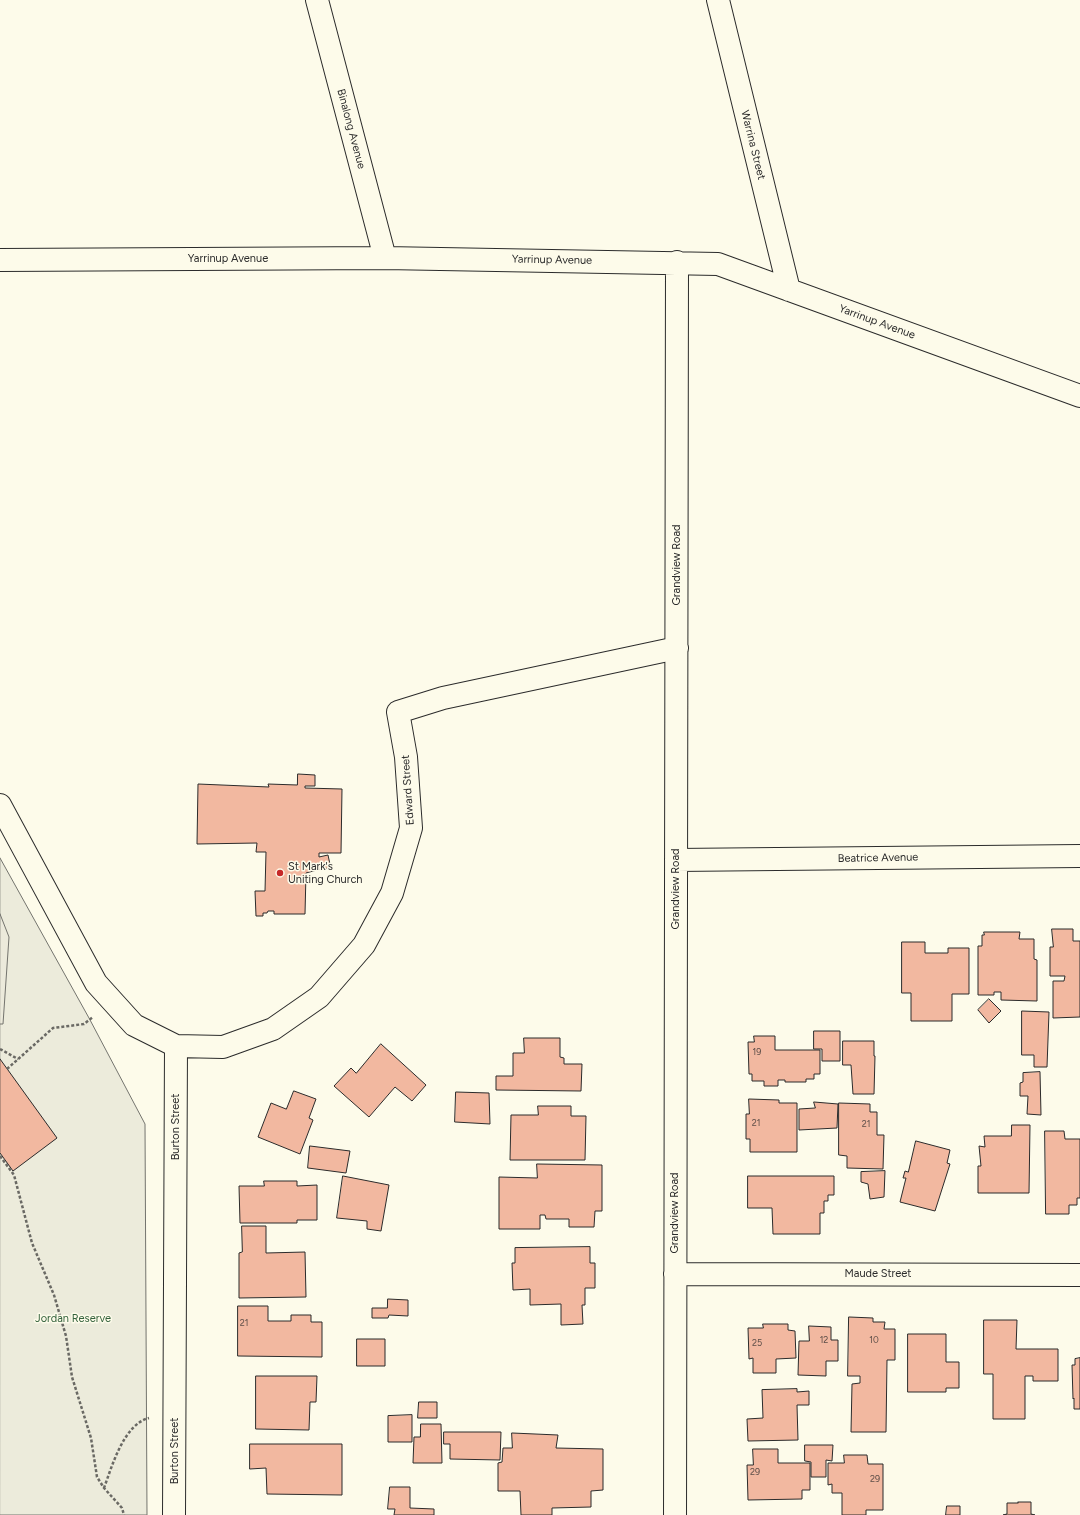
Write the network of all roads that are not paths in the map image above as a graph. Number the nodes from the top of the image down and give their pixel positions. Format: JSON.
{"nodes":[{"id":1,"x":317,"y":0,"type":"edge"},
{"id":2,"x":718,"y":0,"type":"edge"},
{"id":3,"x":385,"y":258,"type":"junction"},
{"id":4,"x":0,"y":260,"type":"edge"},
{"id":5,"x":677,"y":262,"type":"junction"},
{"id":6,"x":789,"y":290,"type":"junction"},
{"id":7,"x":1080,"y":396,"type":"edge"},
{"id":8,"x":676,"y":648,"type":"junction"},
{"id":9,"x":0,"y":805,"type":"edge"},
{"id":10,"x":1080,"y":856,"type":"edge"},
{"id":11,"x":676,"y":860,"type":"junction"},
{"id":12,"x":176,"y":1046,"type":"junction"},
{"id":13,"x":675,"y":1274,"type":"junction"},
{"id":14,"x":1080,"y":1275,"type":"edge"},
{"id":15,"x":174,"y":1515,"type":"edge"},
{"id":16,"x":675,"y":1515,"type":"edge"}],
"edges":[{"from":1,"to":3,"type":"street","name":"Binalong Avenue"},
{"from":2,"to":6,"type":"street","name":"Warrina Street"},
{"from":3,"to":4,"type":"street","name":"Yarrinup Avenue"},
{"from":3,"to":5,"type":"street","name":"Yarrinup Avenue"},
{"from":5,"to":6,"type":"street","name":"Yarrinup Avenue"},
{"from":5,"to":8,"type":"street","name":"Grandview Road"},
{"from":6,"to":7,"type":"street","name":"Yarrinup Avenue"},
{"from":8,"to":11,"type":"street","name":"Grandview Road"},
{"from":8,"to":12,"type":"street","name":"Edward Street"},
{"from":9,"to":12,"type":"street"},
{"from":10,"to":11,"type":"street","name":"Beatrice Avenue"},
{"from":11,"to":13,"type":"street","name":"Grandview Road"},
{"from":12,"to":15,"type":"street","name":"Burton Street"},
{"from":13,"to":14,"type":"street","name":"Maude Street"},
{"from":13,"to":16,"type":"street","name":"Grandview Road"}]}
